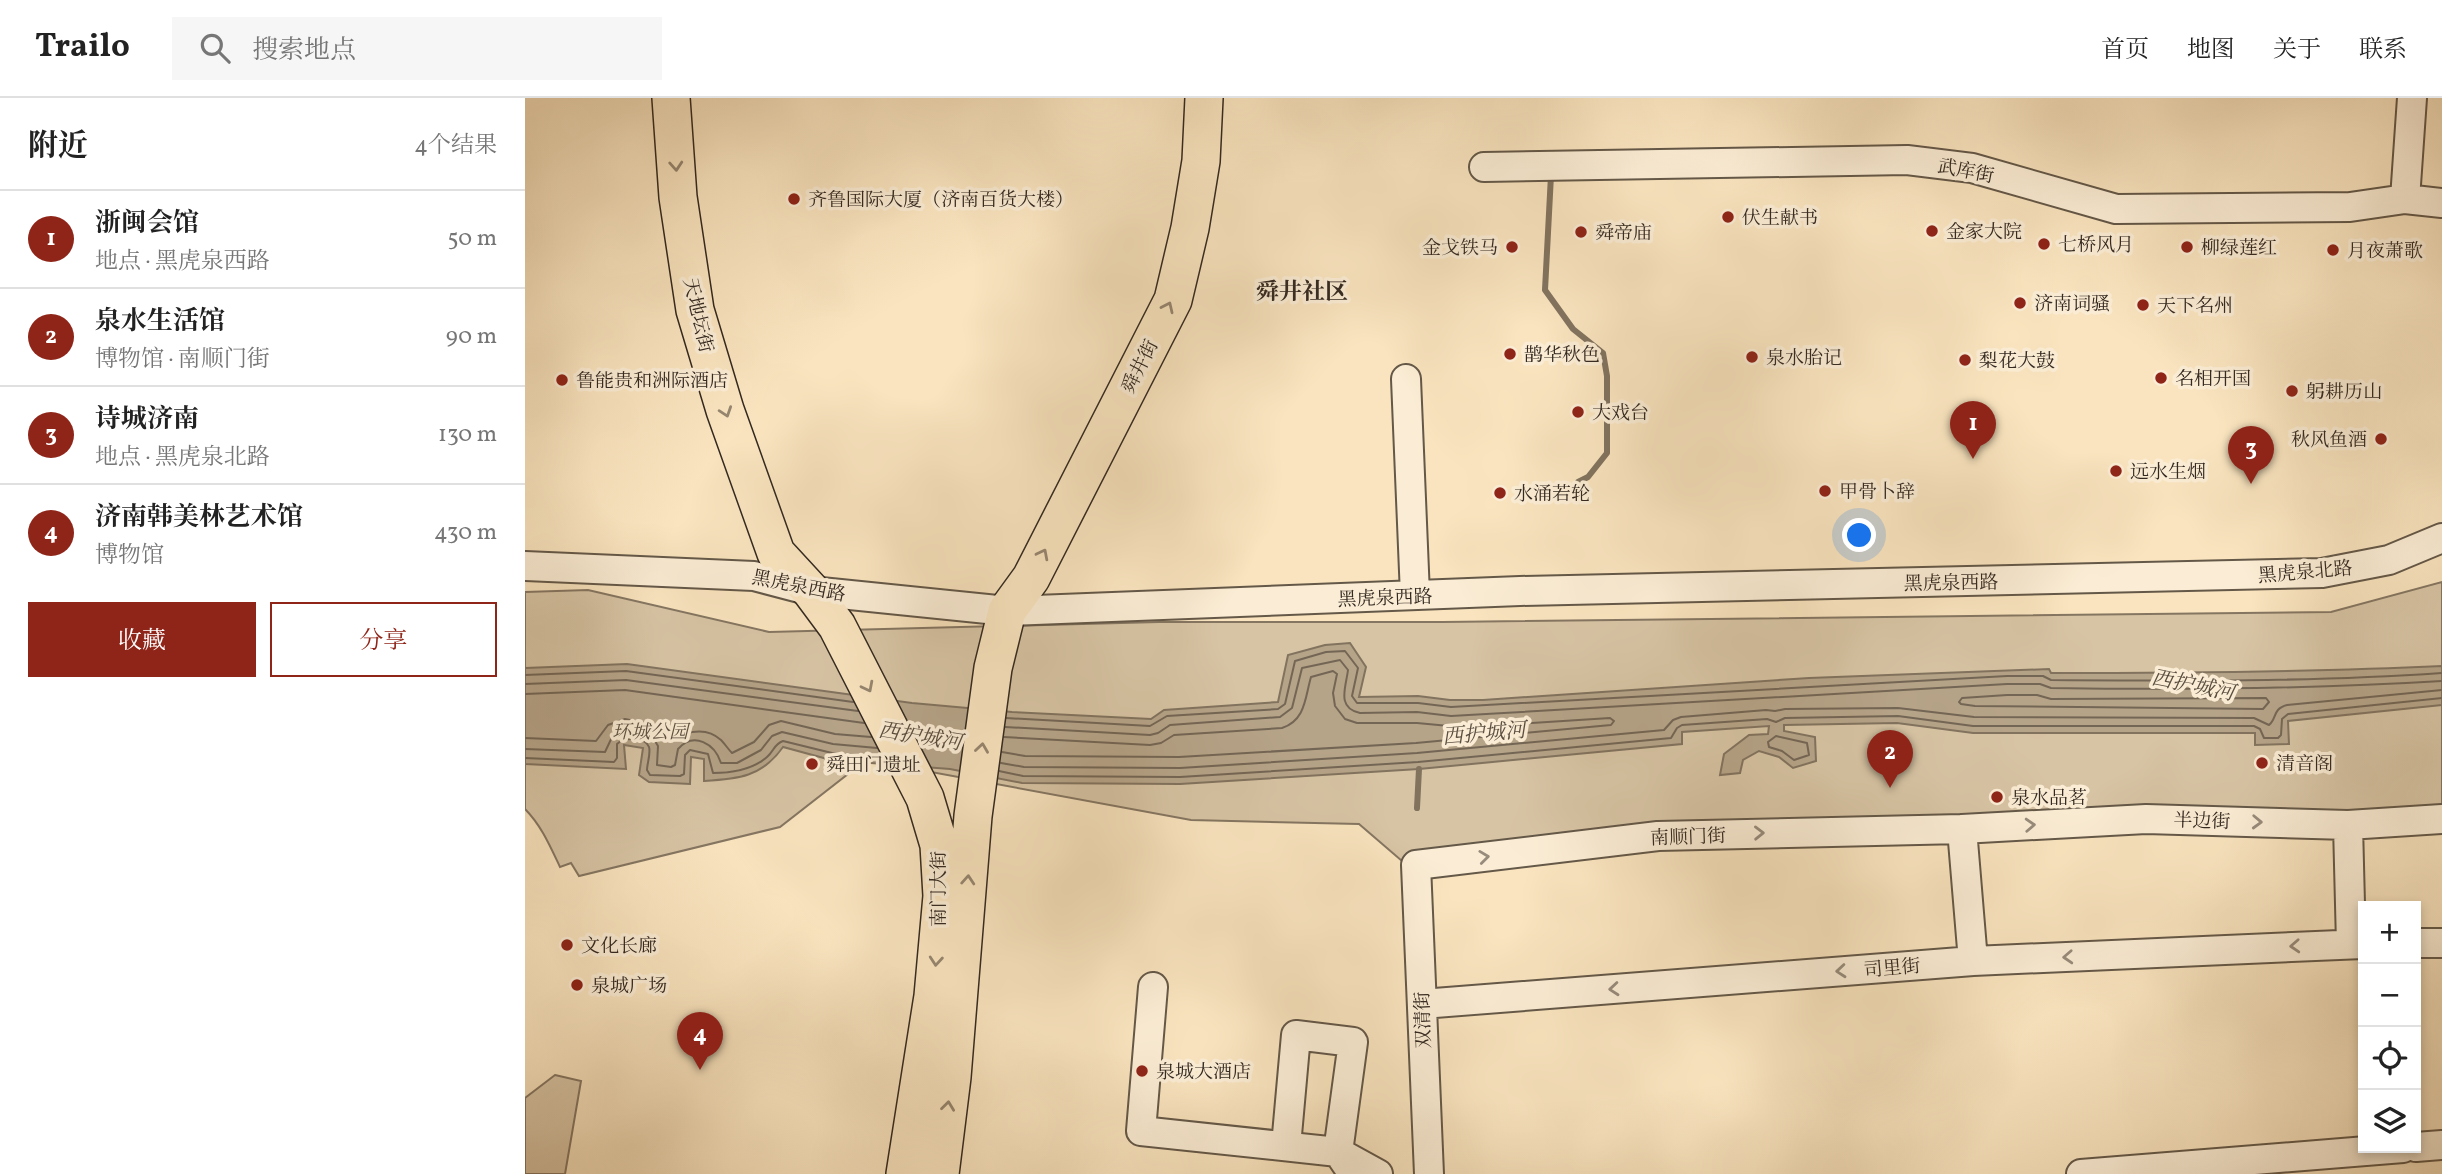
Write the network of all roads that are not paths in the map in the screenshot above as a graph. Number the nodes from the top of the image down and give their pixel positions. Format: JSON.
{"nodes":[{"id":1,"x":671,"y":98,"type":"edge"},
{"id":2,"x":1204,"y":98,"type":"edge"},
{"id":3,"x":2412,"y":98,"type":"edge"},
{"id":4,"x":1484,"y":166,"type":"dead end"},
{"id":5,"x":2405,"y":199,"type":"junction"},
{"id":6,"x":2442,"y":203,"type":"edge"},
{"id":7,"x":1406,"y":379,"type":"dead end"},
{"id":8,"x":2442,"y":537,"type":"edge"},
{"id":9,"x":525,"y":566,"type":"edge"},
{"id":10,"x":2247,"y":576,"type":"joint"},
{"id":11,"x":811,"y":591,"type":"junction"},
{"id":12,"x":1415,"y":595,"type":"junction"},
{"id":13,"x":1007,"y":611,"type":"junction"},
{"id":14,"x":2442,"y":819,"type":"edge"},
{"id":15,"x":2348,"y":825,"type":"junction"},
{"id":16,"x":1962,"y":829,"type":"junction"},
{"id":17,"x":1416,"y":865,"type":"joint"},
{"id":18,"x":2421,"y":943,"type":"edge"},
{"id":19,"x":2442,"y":943,"type":"edge"},
{"id":20,"x":2357,"y":944,"type":"edge"},
{"id":21,"x":1973,"y":961,"type":"junction"},
{"id":22,"x":1153,"y":987,"type":"dead end"},
{"id":23,"x":1422,"y":1004,"type":"junction"},
{"id":24,"x":2442,"y":1144,"type":"edge"},
{"id":25,"x":1286,"y":1146,"type":"junction"},
{"id":26,"x":2421,"y":1146,"type":"edge"},
{"id":27,"x":2358,"y":1152,"type":"edge"},
{"id":28,"x":1345,"y":1163,"type":"edge"},
{"id":29,"x":905,"y":1174,"type":"edge"},
{"id":30,"x":940,"y":1174,"type":"edge"},
{"id":31,"x":1378,"y":1174,"type":"edge"},
{"id":32,"x":1429,"y":1174,"type":"edge"},
{"id":33,"x":2081,"y":1174,"type":"edge"}],
"edges":[{"from":1,"to":11,"type":"main road","name":"天地坛街","one_way":true},
{"from":13,"to":2,"type":"main road","name":"舜井街","one_way":true},
{"from":3,"to":5,"type":"street"},
{"from":4,"to":5,"type":"street","name":"武库街"},
{"from":5,"to":6,"type":"street","name":"武库街"},
{"from":7,"to":12,"type":"street"},
{"from":8,"to":10,"type":"street","name":"黑虎泉北路"},
{"from":9,"to":11,"type":"street","name":"黑虎泉西路"},
{"from":10,"to":12,"type":"street","name":"黑虎泉西路"},
{"from":11,"to":13,"type":"street","name":"黑虎泉西路"},
{"from":11,"to":29,"type":"main road","name":"南门大街","one_way":true},
{"from":12,"to":13,"type":"street","name":"黑虎泉西路"},
{"from":30,"to":13,"type":"main road","name":"南门大街","one_way":true},
{"from":14,"to":15,"type":"street","name":"半边街"},
{"from":16,"to":15,"type":"street","name":"半边街","one_way":true},
{"from":15,"to":20,"type":"street"},
{"from":17,"to":16,"type":"street","name":"南顺门街","one_way":true},
{"from":16,"to":21,"type":"street"},
{"from":17,"to":23,"type":"street","name":"双清街"},
{"from":18,"to":19,"type":"street"},
{"from":20,"to":21,"type":"street","name":"司里街","one_way":true},
{"from":21,"to":23,"type":"street","name":"司里街","one_way":true},
{"from":22,"to":25,"type":"street"},
{"from":23,"to":32,"type":"street","name":"双清街"},
{"from":24,"to":26,"type":"street"},
{"from":25,"to":28,"type":"street"},
{"from":25,"to":28,"type":"street"},
{"from":27,"to":33,"type":"street"},
{"from":28,"to":31,"type":"street"}]}
